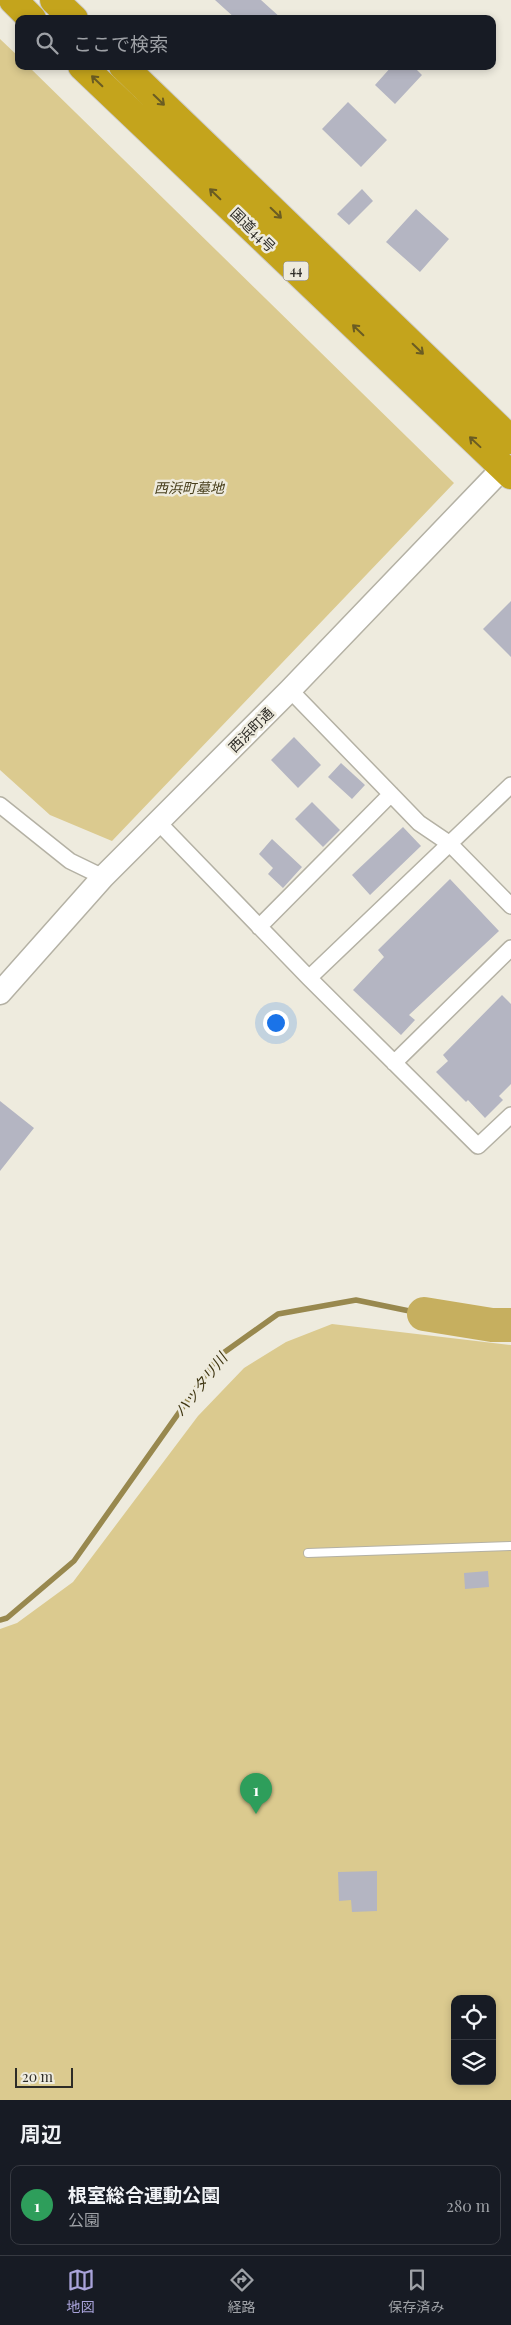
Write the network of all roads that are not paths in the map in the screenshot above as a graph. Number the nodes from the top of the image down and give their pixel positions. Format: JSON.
{"nodes":[{"id":1,"x":13,"y":0,"type":"edge"},
{"id":2,"x":54,"y":0,"type":"edge"},
{"id":3,"x":28,"y":15,"type":"edge"},
{"id":4,"x":70,"y":15,"type":"edge"},
{"id":5,"x":86,"y":70,"type":"edge"},
{"id":6,"x":128,"y":70,"type":"edge"},
{"id":7,"x":511,"y":440,"type":"edge"},
{"id":8,"x":508,"y":467,"type":"edge"},
{"id":9,"x":290,"y":690,"type":"junction"},
{"id":10,"x":511,"y":786,"type":"edge"},
{"id":11,"x":391,"y":794,"type":"junction"},
{"id":12,"x":0,"y":805,"type":"edge"},
{"id":13,"x":159,"y":823,"type":"junction"},
{"id":14,"x":450,"y":844,"type":"junction"},
{"id":15,"x":104,"y":876,"type":"junction"},
{"id":16,"x":511,"y":906,"type":"edge"},
{"id":17,"x":259,"y":927,"type":"junction"},
{"id":18,"x":511,"y":948,"type":"edge"},
{"id":19,"x":309,"y":978,"type":"junction"},
{"id":20,"x":0,"y":994,"type":"edge"},
{"id":21,"x":394,"y":1064,"type":"junction"},
{"id":22,"x":511,"y":1115,"type":"edge"},
{"id":23,"x":511,"y":1546,"type":"edge"},
{"id":24,"x":308,"y":1553,"type":"dead end"}],
"edges":[{"from":1,"to":3,"type":"highway"},
{"from":2,"to":4,"type":"highway"},
{"from":8,"to":5,"type":"highway","name":"国道44号","number":"44","one_way":true},
{"from":6,"to":7,"type":"highway","name":"国道44号","number":"44","one_way":true},
{"from":8,"to":9,"type":"street","name":"西浜町通"},
{"from":9,"to":11,"type":"street"},
{"from":9,"to":13,"type":"street","name":"西浜町通"},
{"from":10,"to":14,"type":"street"},
{"from":11,"to":14,"type":"street"},
{"from":11,"to":17,"type":"street"},
{"from":12,"to":15,"type":"street"},
{"from":13,"to":15,"type":"street","name":"西浜町通"},
{"from":13,"to":17,"type":"street"},
{"from":14,"to":16,"type":"street"},
{"from":14,"to":19,"type":"street"},
{"from":15,"to":20,"type":"street","name":"西浜町通"},
{"from":17,"to":19,"type":"street"},
{"from":18,"to":21,"type":"street"},
{"from":19,"to":21,"type":"street"},
{"from":21,"to":22,"type":"street"},
{"from":23,"to":24,"type":"lane"}]}
